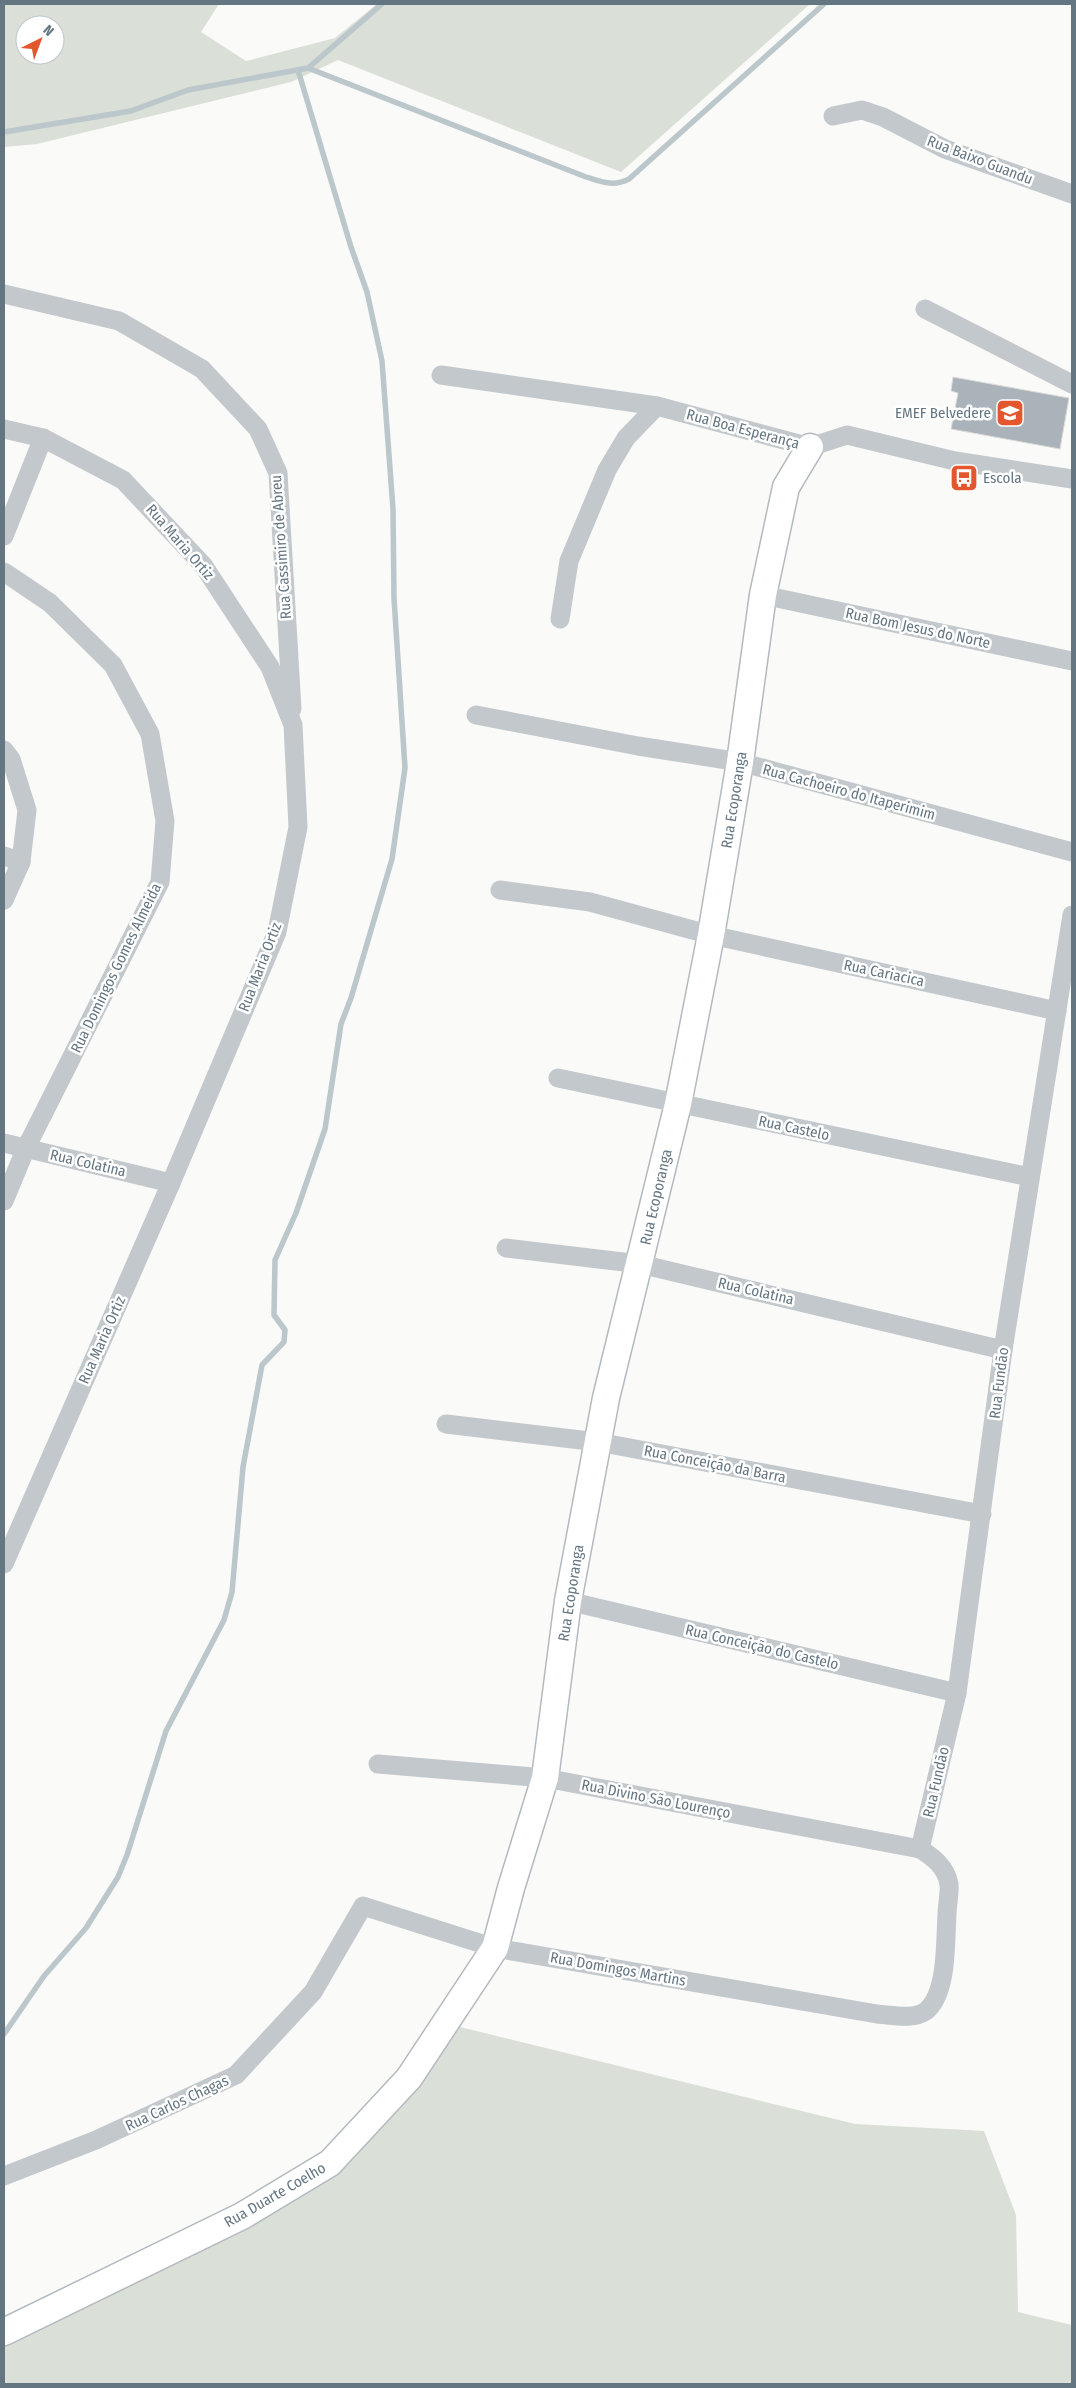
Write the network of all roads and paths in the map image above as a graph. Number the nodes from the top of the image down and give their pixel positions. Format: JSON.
{"nodes":[{"id":1,"x":833,"y":116,"type":"dead end"},
{"id":2,"x":1072,"y":194,"type":"edge"},
{"id":3,"x":4,"y":294,"type":"edge"},
{"id":4,"x":925,"y":308,"type":"dead end"},
{"id":5,"x":441,"y":376,"type":"dead end"},
{"id":6,"x":1072,"y":384,"type":"edge"},
{"id":7,"x":657,"y":406,"type":"junction"},
{"id":8,"x":4,"y":429,"type":"edge"},
{"id":9,"x":43,"y":438,"type":"junction"},
{"id":10,"x":810,"y":447,"type":"junction"},
{"id":11,"x":1072,"y":479,"type":"edge"},
{"id":12,"x":4,"y":536,"type":"edge"},
{"id":13,"x":4,"y":572,"type":"edge"},
{"id":14,"x":763,"y":595,"type":"junction"},
{"id":15,"x":560,"y":619,"type":"dead end"},
{"id":16,"x":1072,"y":661,"type":"edge"},
{"id":17,"x":476,"y":715,"type":"dead end"},
{"id":18,"x":293,"y":725,"type":"junction"},
{"id":19,"x":4,"y":750,"type":"edge"},
{"id":20,"x":740,"y":762,"type":"junction"},
{"id":21,"x":1072,"y":852,"type":"edge"},
{"id":22,"x":12,"y":859,"type":"edge"},
{"id":23,"x":500,"y":890,"type":"dead end"},
{"id":24,"x":4,"y":900,"type":"edge"},
{"id":25,"x":1072,"y":915,"type":"edge"},
{"id":26,"x":711,"y":935,"type":"junction"},
{"id":27,"x":1057,"y":1012,"type":"junction"},
{"id":28,"x":558,"y":1078,"type":"dead end"},
{"id":29,"x":678,"y":1104,"type":"junction"},
{"id":30,"x":4,"y":1143,"type":"edge"},
{"id":31,"x":26,"y":1148,"type":"junction"},
{"id":32,"x":1030,"y":1177,"type":"junction"},
{"id":33,"x":171,"y":1183,"type":"junction"},
{"id":34,"x":4,"y":1200,"type":"edge"},
{"id":35,"x":506,"y":1248,"type":"dead end"},
{"id":36,"x":640,"y":1264,"type":"junction"},
{"id":37,"x":1002,"y":1350,"type":"junction"},
{"id":38,"x":446,"y":1424,"type":"dead end"},
{"id":39,"x":598,"y":1442,"type":"junction"},
{"id":40,"x":982,"y":1514,"type":"junction"},
{"id":41,"x":4,"y":1564,"type":"edge"},
{"id":42,"x":568,"y":1601,"type":"junction"},
{"id":43,"x":957,"y":1693,"type":"junction"},
{"id":44,"x":378,"y":1764,"type":"dead end"},
{"id":45,"x":545,"y":1778,"type":"junction"},
{"id":46,"x":925,"y":1852,"type":"junction"},
{"id":47,"x":363,"y":1906,"type":"joint"},
{"id":48,"x":495,"y":1948,"type":"junction"},
{"id":49,"x":4,"y":2176,"type":"edge"},
{"id":50,"x":4,"y":2332,"type":"edge"}],
"edges":[{"from":1,"to":2,"type":"street","name":"Rua Baixo Guandu"},
{"from":3,"to":18,"type":"street","name":"Rua Cassimiro de Abreu"},
{"from":4,"to":6,"type":"street"},
{"from":5,"to":7,"type":"street","name":"Rua Boa Esperança"},
{"from":7,"to":10,"type":"street","name":"Rua Boa Esperança"},
{"from":7,"to":15,"type":"street"},
{"from":8,"to":9,"type":"street","name":"Rua Maria Ortiz"},
{"from":9,"to":12,"type":"street"},
{"from":9,"to":18,"type":"street","name":"Rua Maria Ortiz"},
{"from":10,"to":11,"type":"street","name":"Rua Boa Esperança"},
{"from":10,"to":14,"type":"street","name":"Rua Ecoporanga"},
{"from":13,"to":31,"type":"street","name":"Rua Domingos Gomes Almeida"},
{"from":14,"to":16,"type":"street","name":"Rua Bom Jesus do Norte"},
{"from":14,"to":20,"type":"street","name":"Rua Ecoporanga"},
{"from":17,"to":20,"type":"street","name":"Rua Cachoeiro do Itaperimim"},
{"from":18,"to":33,"type":"street","name":"Rua Maria Ortiz"},
{"from":19,"to":22,"type":"street"},
{"from":20,"to":21,"type":"street","name":"Rua Cachoeiro do Itaperimim"},
{"from":20,"to":26,"type":"street","name":"Rua Ecoporanga"},
{"from":22,"to":24,"type":"street"},
{"from":23,"to":26,"type":"street","name":"Rua Cariacica"},
{"from":25,"to":27,"type":"street","name":"Rua Fundão"},
{"from":26,"to":27,"type":"street","name":"Rua Cariacica"},
{"from":26,"to":29,"type":"street","name":"Rua Ecoporanga"},
{"from":27,"to":32,"type":"street","name":"Rua Fundão"},
{"from":28,"to":29,"type":"street","name":"Rua Castelo"},
{"from":29,"to":32,"type":"street","name":"Rua Castelo"},
{"from":29,"to":36,"type":"street","name":"Rua Ecoporanga"},
{"from":30,"to":31,"type":"street","name":"Rua Colatina"},
{"from":31,"to":33,"type":"street","name":"Rua Colatina"},
{"from":31,"to":34,"type":"street","name":"Rua Domingos Gomes Almeida"},
{"from":32,"to":37,"type":"street","name":"Rua Fundão"},
{"from":33,"to":41,"type":"street","name":"Rua Maria Ortiz"},
{"from":35,"to":36,"type":"street","name":"Rua Colatina"},
{"from":36,"to":37,"type":"street","name":"Rua Colatina"},
{"from":36,"to":39,"type":"street","name":"Rua Ecoporanga"},
{"from":37,"to":40,"type":"street","name":"Rua Fundão"},
{"from":38,"to":39,"type":"street","name":"Rua Conceição da Barra"},
{"from":39,"to":40,"type":"street","name":"Rua Conceição da Barra"},
{"from":39,"to":42,"type":"street","name":"Rua Ecoporanga"},
{"from":40,"to":43,"type":"street","name":"Rua Fundão"},
{"from":42,"to":43,"type":"street","name":"Rua Conceição do Castelo"},
{"from":42,"to":45,"type":"street","name":"Rua Ecoporanga"},
{"from":43,"to":46,"type":"street","name":"Rua Fundão"},
{"from":44,"to":45,"type":"street","name":"Rua Divino São Lourenço"},
{"from":45,"to":46,"type":"street","name":"Rua Divino São Lourenço"},
{"from":45,"to":48,"type":"street","name":"Rua Ecoporanga"},
{"from":46,"to":48,"type":"street","name":"Rua Domingos Martins"},
{"from":47,"to":48,"type":"street","name":"Rua Domingos Martins"},
{"from":47,"to":49,"type":"street","name":"Rua Carlos Chagas"},
{"from":48,"to":50,"type":"street","name":"Rua Duarte Coelho"}]}
